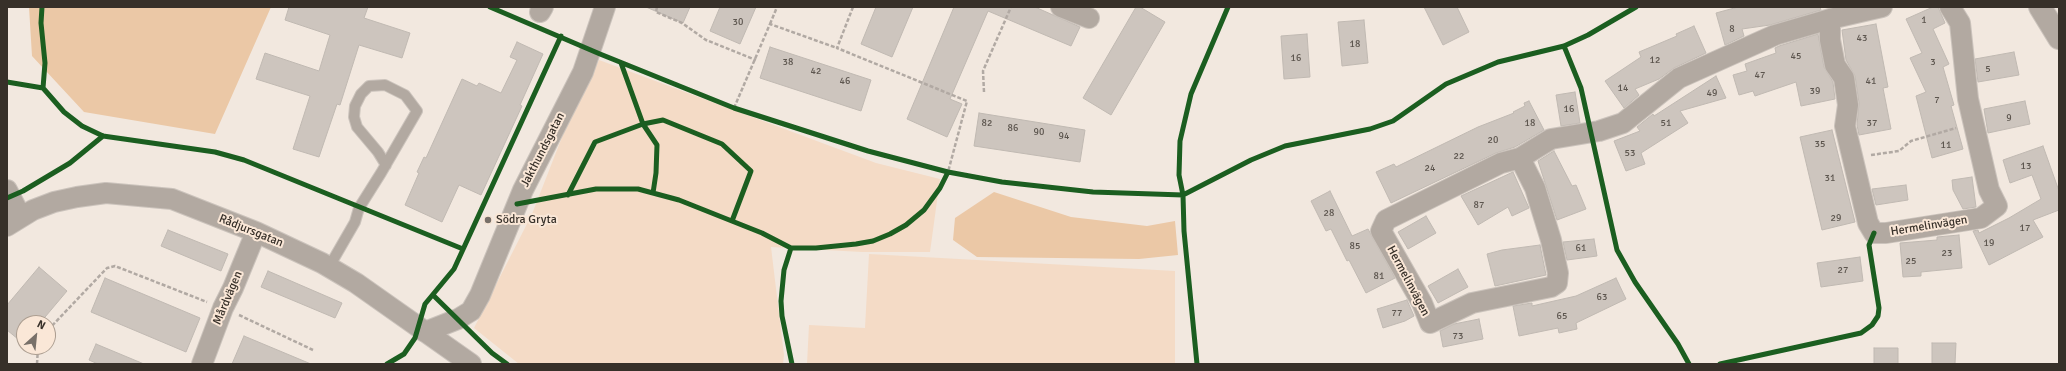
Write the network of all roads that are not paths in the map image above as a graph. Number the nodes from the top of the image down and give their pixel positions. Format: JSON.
{"nodes":[{"id":1,"x":605,"y":7,"type":"edge"},
{"id":2,"x":1061,"y":7,"type":"edge"},
{"id":3,"x":1882,"y":7,"type":"edge"},
{"id":4,"x":1950,"y":7,"type":"edge"},
{"id":5,"x":2040,"y":7,"type":"edge"},
{"id":6,"x":1089,"y":18,"type":"dead end"},
{"id":7,"x":1830,"y":18,"type":"junction"},
{"id":8,"x":2059,"y":38,"type":"edge"},
{"id":9,"x":1520,"y":158,"type":"junction"},
{"id":10,"x":386,"y":165,"type":"junction"},
{"id":11,"x":7,"y":190,"type":"edge"},
{"id":12,"x":14,"y":221,"type":"edge"},
{"id":13,"x":256,"y":232,"type":"junction"},
{"id":14,"x":329,"y":268,"type":"junction"},
{"id":15,"x":425,"y":332,"type":"junction"},
{"id":16,"x":202,"y":364,"type":"edge"},
{"id":17,"x":471,"y":364,"type":"edge"}],
"edges":[{"from":1,"to":15,"type":"street","name":"Jakthundsgatan"},
{"from":2,"to":6,"type":"street"},
{"from":3,"to":7,"type":"street","name":"Hermelinvägen"},
{"from":4,"to":7,"type":"street","name":"Hermelinvägen"},
{"from":5,"to":8,"type":"street"},
{"from":7,"to":9,"type":"street","name":"Hermelinvägen"},
{"from":9,"to":9,"type":"street","name":"Hermelinvägen"},
{"from":10,"to":10,"type":"lane"},
{"from":10,"to":14,"type":"lane"},
{"from":11,"to":12,"type":"street"},
{"from":12,"to":13,"type":"street","name":"Rådjursgatan"},
{"from":13,"to":14,"type":"street","name":"Rådjursgatan"},
{"from":13,"to":16,"type":"street","name":"Mårdvägen"},
{"from":14,"to":15,"type":"street","name":"Rådjursgatan"},
{"from":15,"to":17,"type":"street","name":"Rådjursgatan"}]}
